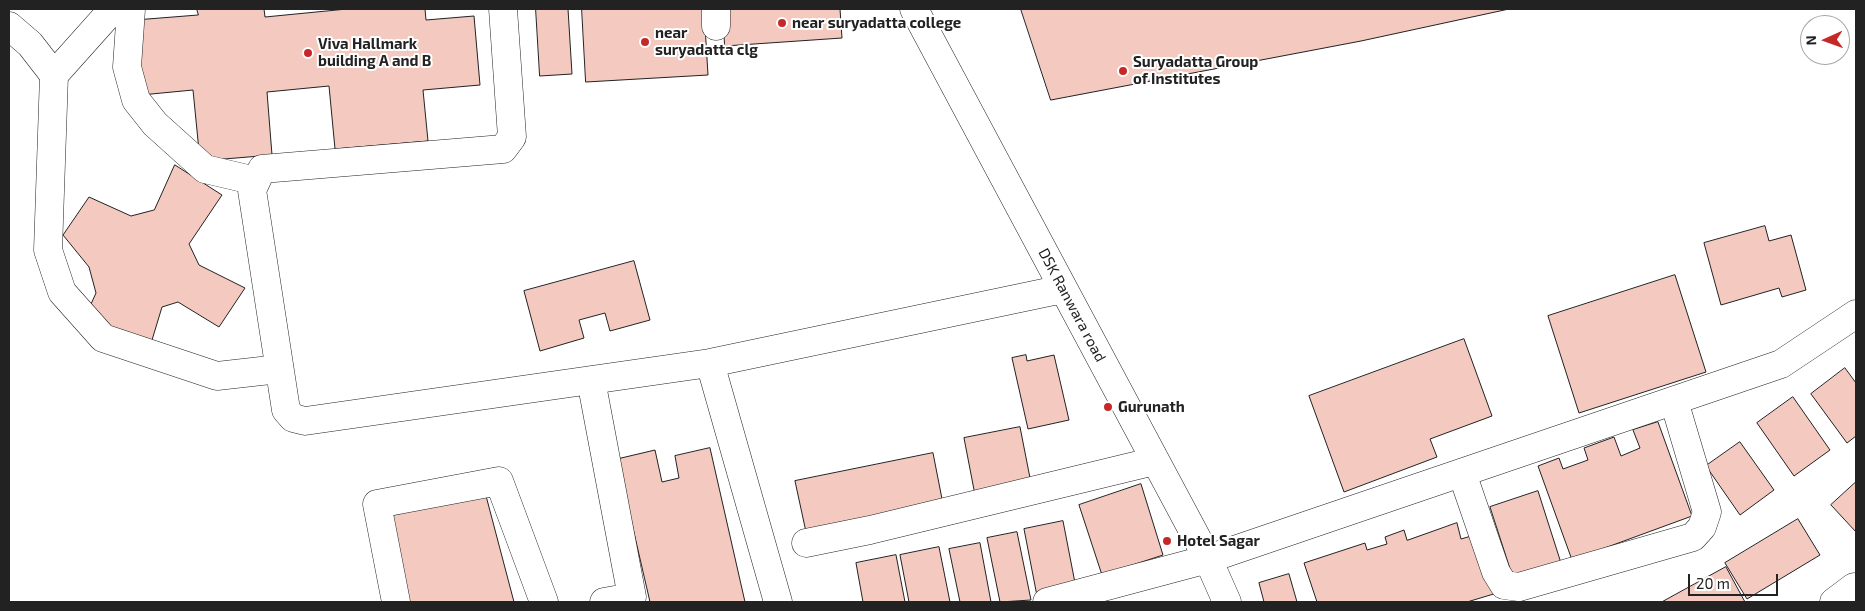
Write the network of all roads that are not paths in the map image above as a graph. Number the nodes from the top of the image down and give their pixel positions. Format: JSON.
{"nodes":[{"id":1,"x":113,"y":9,"type":"edge"},
{"id":2,"x":131,"y":9,"type":"edge"},
{"id":3,"x":504,"y":9,"type":"edge"},
{"id":4,"x":914,"y":9,"type":"edge"},
{"id":5,"x":9,"y":26,"type":"edge"},
{"id":6,"x":54,"y":75,"type":"junction"},
{"id":7,"x":256,"y":181,"type":"junction"},
{"id":8,"x":1063,"y":289,"type":"junction"},
{"id":9,"x":1856,"y":314,"type":"edge"},
{"id":10,"x":710,"y":363,"type":"junction"},
{"id":11,"x":279,"y":369,"type":"junction"},
{"id":12,"x":591,"y":380,"type":"junction"},
{"id":13,"x":1674,"y":401,"type":"junction"},
{"id":14,"x":1155,"y":460,"type":"junction"},
{"id":15,"x":1462,"y":473,"type":"junction"},
{"id":16,"x":806,"y":543,"type":"dead end"},
{"id":17,"x":1208,"y":559,"type":"junction"},
{"id":18,"x":396,"y":602,"type":"edge"},
{"id":19,"x":544,"y":602,"type":"edge"},
{"id":20,"x":604,"y":602,"type":"edge"},
{"id":21,"x":778,"y":602,"type":"edge"},
{"id":22,"x":1048,"y":602,"type":"edge"},
{"id":23,"x":1225,"y":602,"type":"edge"}],
"edges":[{"from":1,"to":6,"type":"street"},
{"from":2,"to":7,"type":"street"},
{"from":3,"to":7,"type":"street"},
{"from":4,"to":8,"type":"street","name":"DSK Ranwara road"},
{"from":5,"to":6,"type":"street"},
{"from":6,"to":11,"type":"street"},
{"from":7,"to":11,"type":"street"},
{"from":8,"to":10,"type":"street"},
{"from":8,"to":14,"type":"street","name":"DSK Ranwara road"},
{"from":9,"to":13,"type":"street"},
{"from":10,"to":12,"type":"street"},
{"from":10,"to":21,"type":"street"},
{"from":11,"to":12,"type":"street"},
{"from":12,"to":20,"type":"street"},
{"from":13,"to":15,"type":"street"},
{"from":13,"to":15,"type":"street"},
{"from":14,"to":16,"type":"street"},
{"from":14,"to":17,"type":"street","name":"DSK Ranwara road"},
{"from":15,"to":17,"type":"street"},
{"from":17,"to":22,"type":"street"},
{"from":17,"to":23,"type":"street","name":"DSK Ranwara road"},
{"from":18,"to":19,"type":"street"}]}
